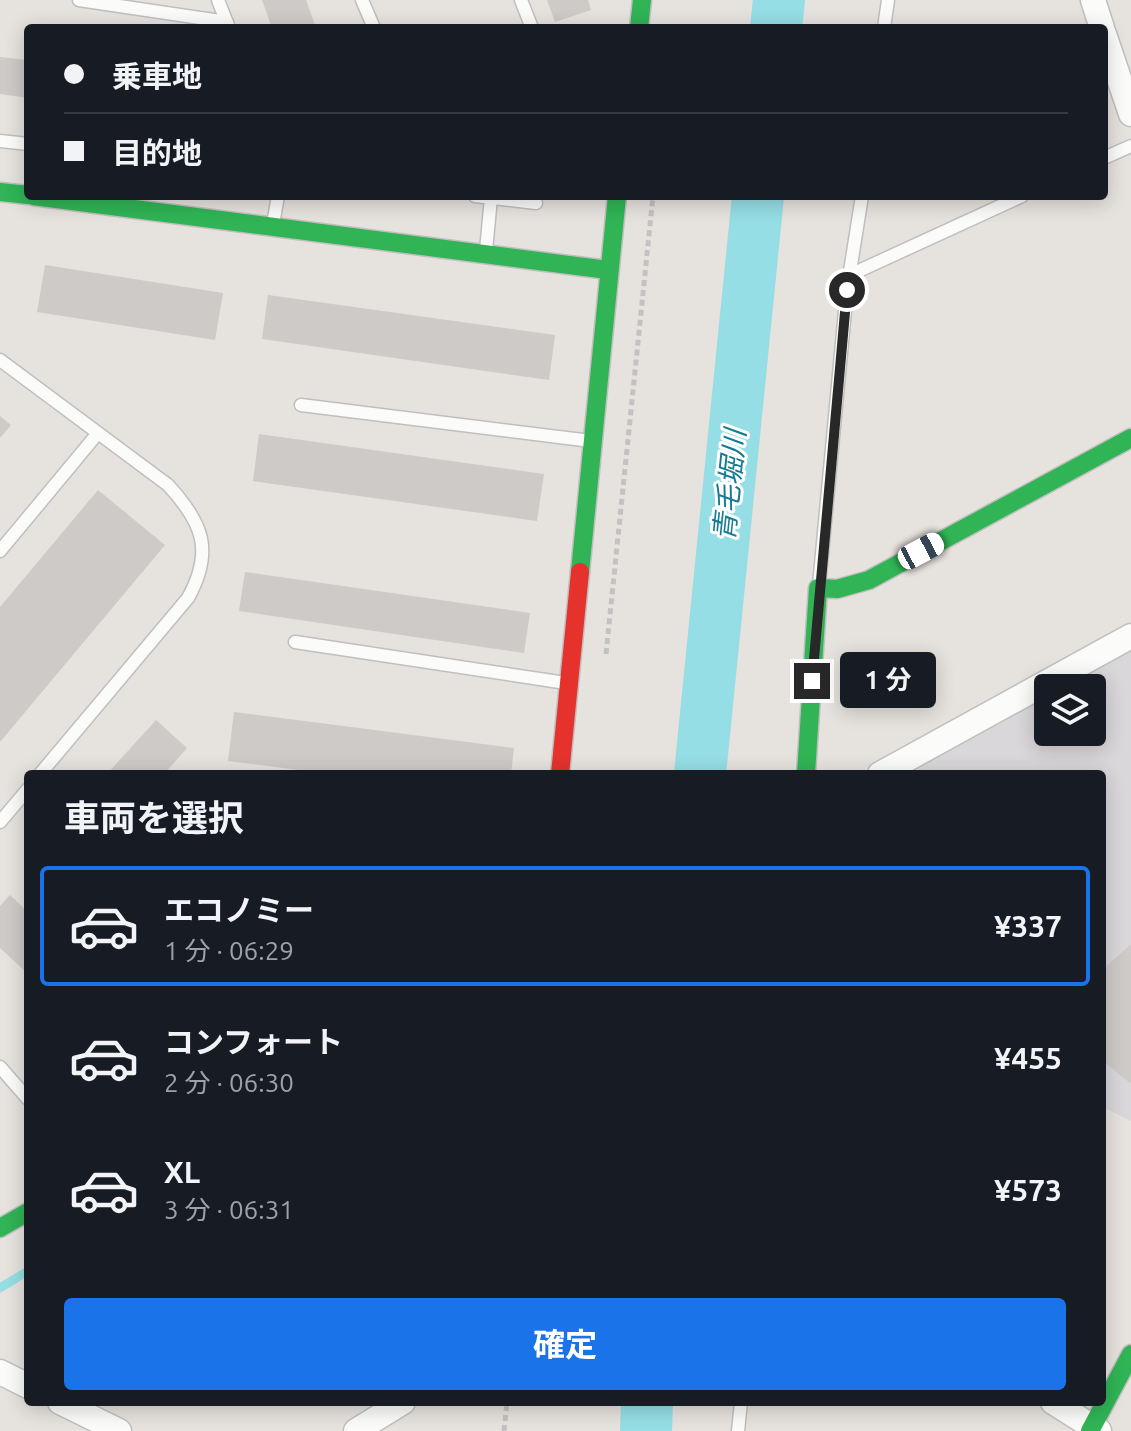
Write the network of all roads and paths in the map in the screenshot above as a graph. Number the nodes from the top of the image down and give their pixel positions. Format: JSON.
{"nodes":[{"id":1,"x":79,"y":0,"type":"edge"},
{"id":2,"x":218,"y":0,"type":"edge"},
{"id":3,"x":362,"y":0,"type":"edge"},
{"id":4,"x":521,"y":0,"type":"edge"},
{"id":5,"x":642,"y":0,"type":"edge"},
{"id":6,"x":888,"y":0,"type":"edge"},
{"id":7,"x":1093,"y":0,"type":"edge"},
{"id":8,"x":222,"y":24,"type":"edge"},
{"id":9,"x":228,"y":24,"type":"edge"},
{"id":10,"x":372,"y":24,"type":"edge"},
{"id":11,"x":530,"y":24,"type":"edge"},
{"id":12,"x":639,"y":24,"type":"edge"},
{"id":13,"x":885,"y":24,"type":"edge"},
{"id":14,"x":1101,"y":24,"type":"edge"},
{"id":15,"x":1108,"y":46,"type":"edge"},
{"id":16,"x":1131,"y":114,"type":"edge"},
{"id":17,"x":0,"y":141,"type":"edge"},
{"id":18,"x":24,"y":144,"type":"edge"},
{"id":19,"x":1131,"y":146,"type":"edge"},
{"id":20,"x":1108,"y":156,"type":"edge"},
{"id":21,"x":0,"y":192,"type":"edge"},
{"id":22,"x":24,"y":195,"type":"edge"},
{"id":23,"x":61,"y":200,"type":"edge"},
{"id":24,"x":277,"y":200,"type":"edge"},
{"id":25,"x":491,"y":200,"type":"edge"},
{"id":26,"x":509,"y":200,"type":"edge"},
{"id":27,"x":617,"y":200,"type":"edge"},
{"id":28,"x":653,"y":200,"type":"edge"},
{"id":29,"x":861,"y":200,"type":"edge"},
{"id":30,"x":1013,"y":200,"type":"edge"},
{"id":31,"x":536,"y":203,"type":"dead end"},
{"id":32,"x":273,"y":227,"type":"junction"},
{"id":33,"x":485,"y":254,"type":"junction"},
{"id":34,"x":608,"y":270,"type":"junction"},
{"id":35,"x":852,"y":274,"type":"junction"},
{"id":36,"x":0,"y":360,"type":"edge"},
{"id":37,"x":301,"y":405,"type":"dead end"},
{"id":38,"x":98,"y":433,"type":"junction"},
{"id":39,"x":1131,"y":438,"type":"edge"},
{"id":40,"x":591,"y":441,"type":"junction"},
{"id":41,"x":0,"y":551,"type":"edge"},
{"id":42,"x":818,"y":588,"type":"junction"},
{"id":43,"x":1131,"y":636,"type":"edge"},
{"id":44,"x":295,"y":642,"type":"dead end"},
{"id":45,"x":605,"y":663,"type":"dead end"},
{"id":46,"x":569,"y":683,"type":"junction"},
{"id":47,"x":43,"y":770,"type":"edge"},
{"id":48,"x":560,"y":770,"type":"edge"},
{"id":49,"x":806,"y":770,"type":"edge"},
{"id":50,"x":887,"y":770,"type":"edge"},
{"id":51,"x":24,"y":794,"type":"edge"},
{"id":52,"x":0,"y":822,"type":"edge"},
{"id":53,"x":0,"y":1067,"type":"edge"},
{"id":54,"x":24,"y":1094,"type":"edge"},
{"id":55,"x":24,"y":1214,"type":"edge"},
{"id":56,"x":0,"y":1228,"type":"edge"},
{"id":57,"x":1131,"y":1354,"type":"edge"},
{"id":58,"x":0,"y":1372,"type":"edge"},
{"id":59,"x":24,"y":1384,"type":"edge"},
{"id":60,"x":1106,"y":1405,"type":"edge"},
{"id":61,"x":68,"y":1406,"type":"edge"},
{"id":62,"x":397,"y":1406,"type":"edge"},
{"id":63,"x":507,"y":1406,"type":"edge"},
{"id":64,"x":741,"y":1406,"type":"edge"},
{"id":65,"x":1059,"y":1406,"type":"edge"},
{"id":66,"x":1106,"y":1406,"type":"edge"},
{"id":67,"x":1094,"y":1430,"type":"edge"},
{"id":68,"x":119,"y":1431,"type":"edge"},
{"id":69,"x":356,"y":1431,"type":"edge"},
{"id":70,"x":504,"y":1431,"type":"edge"},
{"id":71,"x":738,"y":1431,"type":"edge"}],
"edges":[{"from":1,"to":8,"type":"lane"},
{"from":2,"to":9,"type":"lane"},
{"from":3,"to":10,"type":"lane"},
{"from":4,"to":11,"type":"lane"},
{"from":5,"to":12,"type":"street"},
{"from":6,"to":13,"type":"lane"},
{"from":7,"to":14,"type":"street"},
{"from":15,"to":16,"type":"street"},
{"from":17,"to":18,"type":"lane"},
{"from":19,"to":20,"type":"lane"},
{"from":21,"to":22,"type":"street"},
{"from":23,"to":32,"type":"street"},
{"from":24,"to":32,"type":"lane"},
{"from":25,"to":33,"type":"lane"},
{"from":26,"to":31,"type":"lane"},
{"from":27,"to":34,"type":"street"},
{"from":28,"to":45,"type":"path"},
{"from":29,"to":35,"type":"lane"},
{"from":30,"to":35,"type":"lane"},
{"from":32,"to":33,"type":"street"},
{"from":33,"to":34,"type":"street"},
{"from":34,"to":40,"type":"street"},
{"from":35,"to":42,"type":"lane"},
{"from":36,"to":38,"type":"lane"},
{"from":37,"to":40,"type":"lane"},
{"from":38,"to":41,"type":"lane"},
{"from":38,"to":47,"type":"lane"},
{"from":39,"to":42,"type":"street"},
{"from":40,"to":46,"type":"street"},
{"from":42,"to":49,"type":"street"},
{"from":43,"to":50,"type":"street"},
{"from":44,"to":46,"type":"lane"},
{"from":46,"to":48,"type":"street"},
{"from":51,"to":52,"type":"lane"},
{"from":53,"to":54,"type":"lane"},
{"from":55,"to":56,"type":"street"},
{"from":57,"to":60,"type":"street"},
{"from":58,"to":59,"type":"street"},
{"from":61,"to":68,"type":"street"},
{"from":62,"to":69,"type":"street"},
{"from":63,"to":70,"type":"path"},
{"from":64,"to":71,"type":"lane"},
{"from":65,"to":67,"type":"street"},
{"from":66,"to":67,"type":"street"}]}
